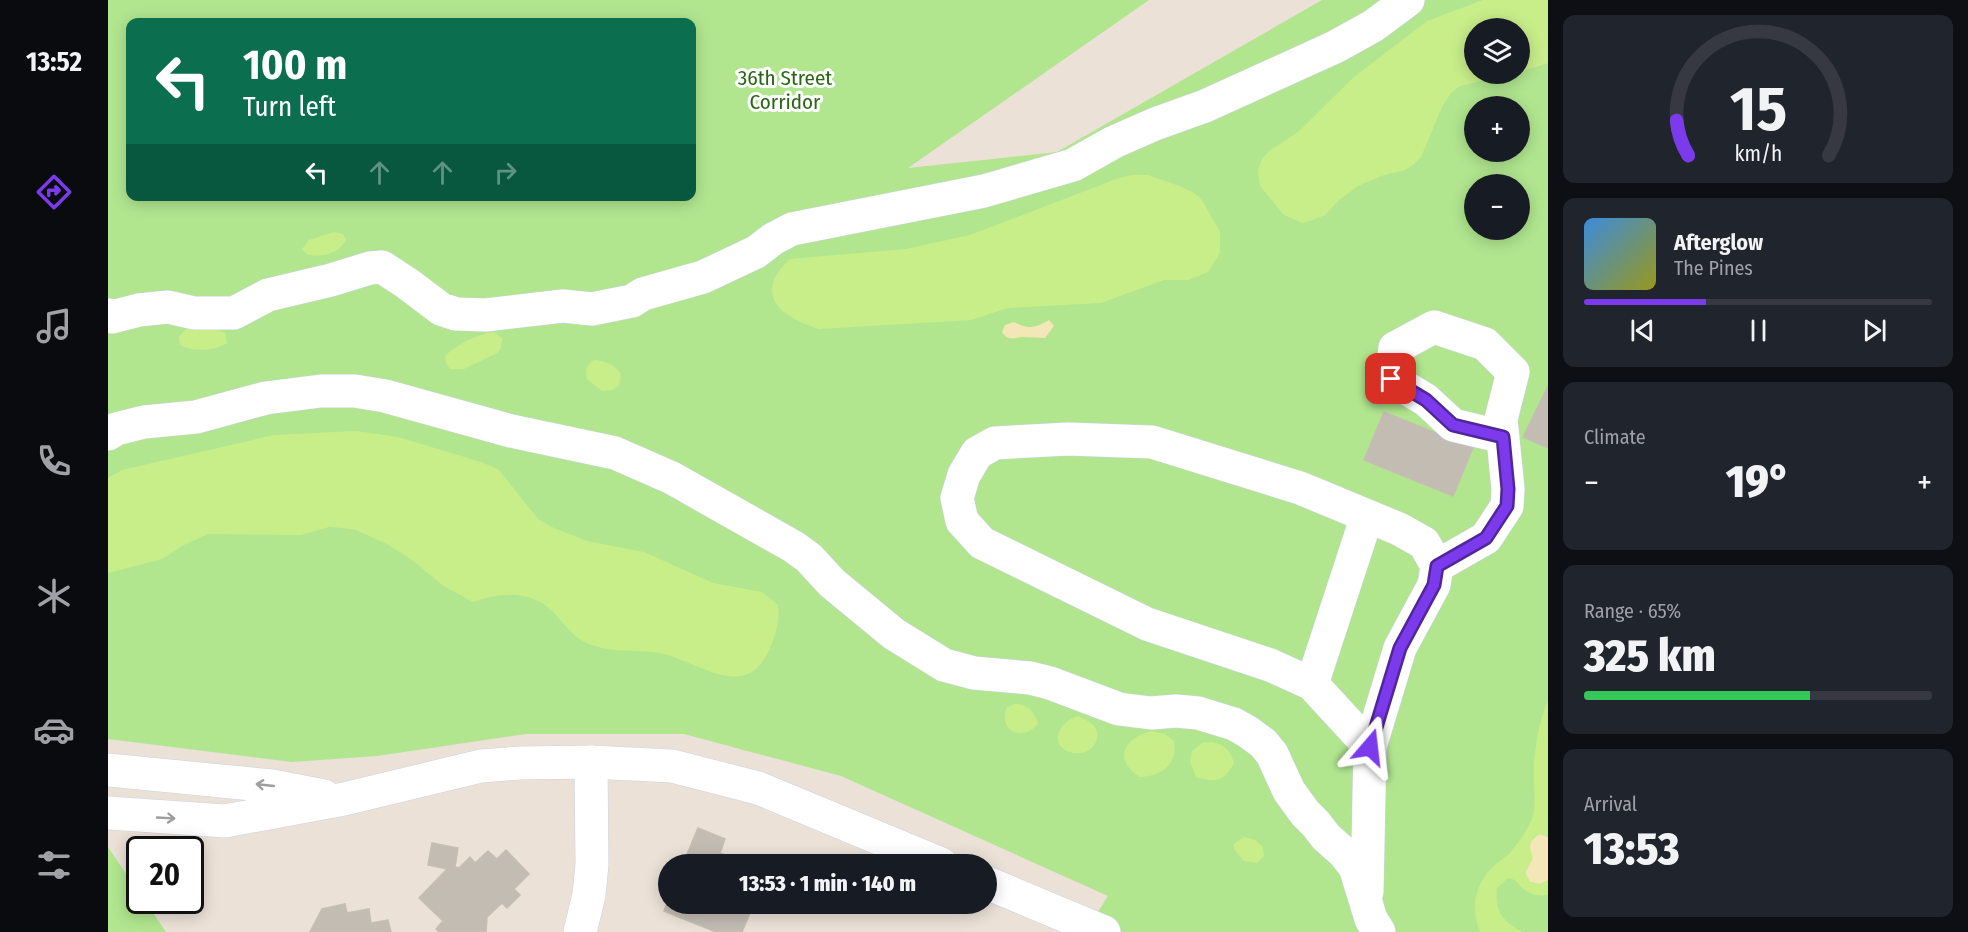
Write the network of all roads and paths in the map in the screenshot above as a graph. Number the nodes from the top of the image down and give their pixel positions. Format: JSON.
{"nodes":[{"id":1,"x":1408,"y":0,"type":"edge"},
{"id":2,"x":108,"y":315,"type":"edge"},
{"id":3,"x":108,"y":434,"type":"edge"},
{"id":4,"x":1503,"y":437,"type":"dead end"},
{"id":5,"x":1367,"y":516,"type":"junction"},
{"id":6,"x":1437,"y":566,"type":"junction"},
{"id":7,"x":1312,"y":684,"type":"junction"},
{"id":8,"x":1370,"y":747,"type":"junction"},
{"id":9,"x":591,"y":762,"type":"junction"},
{"id":10,"x":108,"y":770,"type":"edge"},
{"id":11,"x":344,"y":799,"type":"junction"},
{"id":12,"x":108,"y":813,"type":"edge"},
{"id":13,"x":917,"y":854,"type":"edge"},
{"id":14,"x":997,"y":887,"type":"edge"},
{"id":15,"x":1369,"y":922,"type":"edge"},
{"id":16,"x":580,"y":932,"type":"edge"},
{"id":17,"x":1104,"y":932,"type":"edge"}],
"edges":[{"from":1,"to":2,"type":"street"},
{"from":3,"to":15,"type":"street"},
{"from":4,"to":6,"type":"street"},
{"from":5,"to":6,"type":"street"},
{"from":5,"to":7,"type":"street"},
{"from":5,"to":7,"type":"street"},
{"from":6,"to":8,"type":"street"},
{"from":7,"to":8,"type":"street"},
{"from":8,"to":15,"type":"street"},
{"from":9,"to":11,"type":"street"},
{"from":9,"to":13,"type":"street"},
{"from":9,"to":16,"type":"street"},
{"from":11,"to":10,"type":"street","one_way":true},
{"from":12,"to":11,"type":"street","one_way":true},
{"from":14,"to":17,"type":"street"}]}
